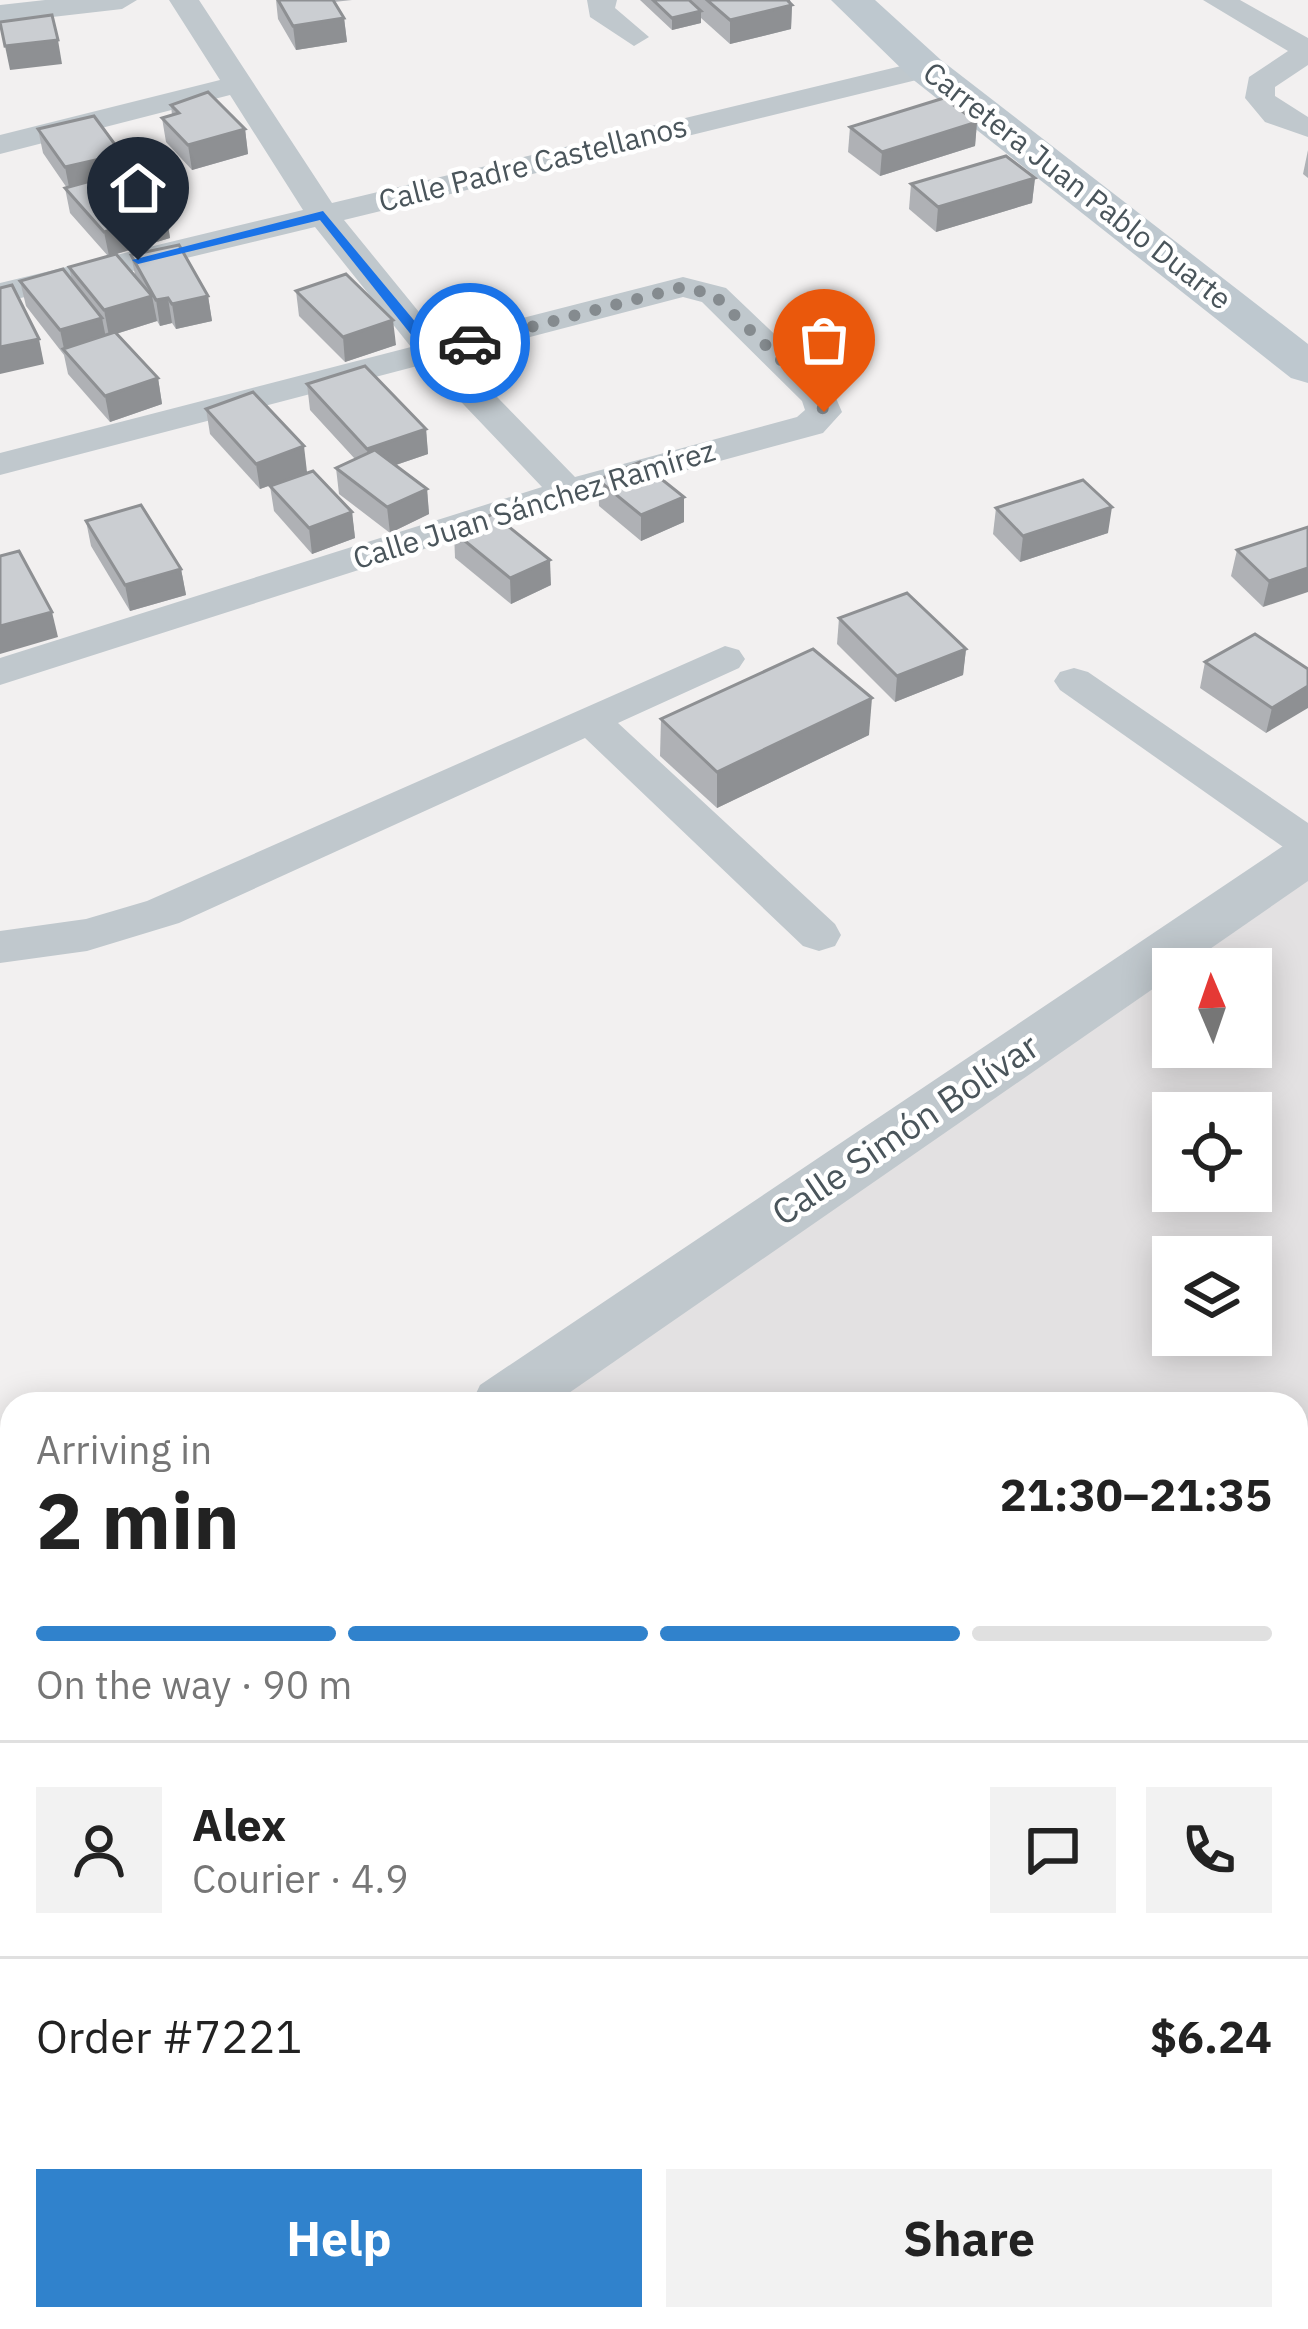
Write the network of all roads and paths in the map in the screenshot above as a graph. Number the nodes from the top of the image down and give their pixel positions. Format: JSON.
{"nodes":[{"id":1,"x":122,"y":0,"type":"edge"},
{"id":2,"x":184,"y":0,"type":"edge"},
{"id":3,"x":602,"y":0,"type":"edge"},
{"id":4,"x":851,"y":0,"type":"edge"},
{"id":5,"x":1218,"y":0,"type":"edge"},
{"id":6,"x":0,"y":14,"type":"edge"},
{"id":7,"x":634,"y":37,"type":"dead end"},
{"id":8,"x":1308,"y":51,"type":"edge"},
{"id":9,"x":926,"y":69,"type":"junction"},
{"id":10,"x":235,"y":85,"type":"junction"},
{"id":11,"x":1308,"y":128,"type":"edge"},
{"id":12,"x":0,"y":146,"type":"edge"},
{"id":13,"x":323,"y":215,"type":"junction"},
{"id":14,"x":0,"y":293,"type":"edge"},
{"id":15,"x":434,"y":353,"type":"junction"},
{"id":16,"x":1308,"y":368,"type":"edge"},
{"id":17,"x":0,"y":464,"type":"edge"},
{"id":18,"x":567,"y":491,"type":"junction"},
{"id":19,"x":725,"y":659,"type":"dead end"},
{"id":20,"x":0,"y":672,"type":"edge"},
{"id":21,"x":1074,"y":681,"type":"dead end"},
{"id":22,"x":590,"y":720,"type":"junction"},
{"id":23,"x":1308,"y":844,"type":"edge"},
{"id":24,"x":1308,"y":855,"type":"edge"},
{"id":25,"x":819,"y":935,"type":"dead end"},
{"id":26,"x":0,"y":947,"type":"edge"},
{"id":27,"x":521,"y":1392,"type":"edge"}],
"edges":[{"from":1,"to":6,"type":"street"},
{"from":2,"to":10,"type":"street"},
{"from":3,"to":7,"type":"street"},
{"from":4,"to":9,"type":"main road","name":"Carretera Juan Pablo Duarte"},
{"from":5,"to":8,"type":"street"},
{"from":8,"to":11,"type":"street"},
{"from":9,"to":13,"type":"street","name":"Calle Padre Castellanos"},
{"from":9,"to":16,"type":"main road","name":"Carretera Juan Pablo Duarte"},
{"from":10,"to":12,"type":"street"},
{"from":10,"to":13,"type":"street"},
{"from":13,"to":14,"type":"street","name":"Calle Padre Castellanos"},
{"from":13,"to":15,"type":"street"},
{"from":15,"to":17,"type":"street","name":"Calle Juan Sánchez Ramírez"},
{"from":15,"to":18,"type":"street"},
{"from":15,"to":18,"type":"street","name":"Calle Juan Sánchez Ramírez"},
{"from":18,"to":20,"type":"street","name":"Calle Juan Sánchez Ramírez"},
{"from":19,"to":22,"type":"street"},
{"from":21,"to":23,"type":"street"},
{"from":22,"to":25,"type":"street"},
{"from":22,"to":26,"type":"street"},
{"from":24,"to":27,"type":"street","name":"Calle Simón Bolívar"}]}
